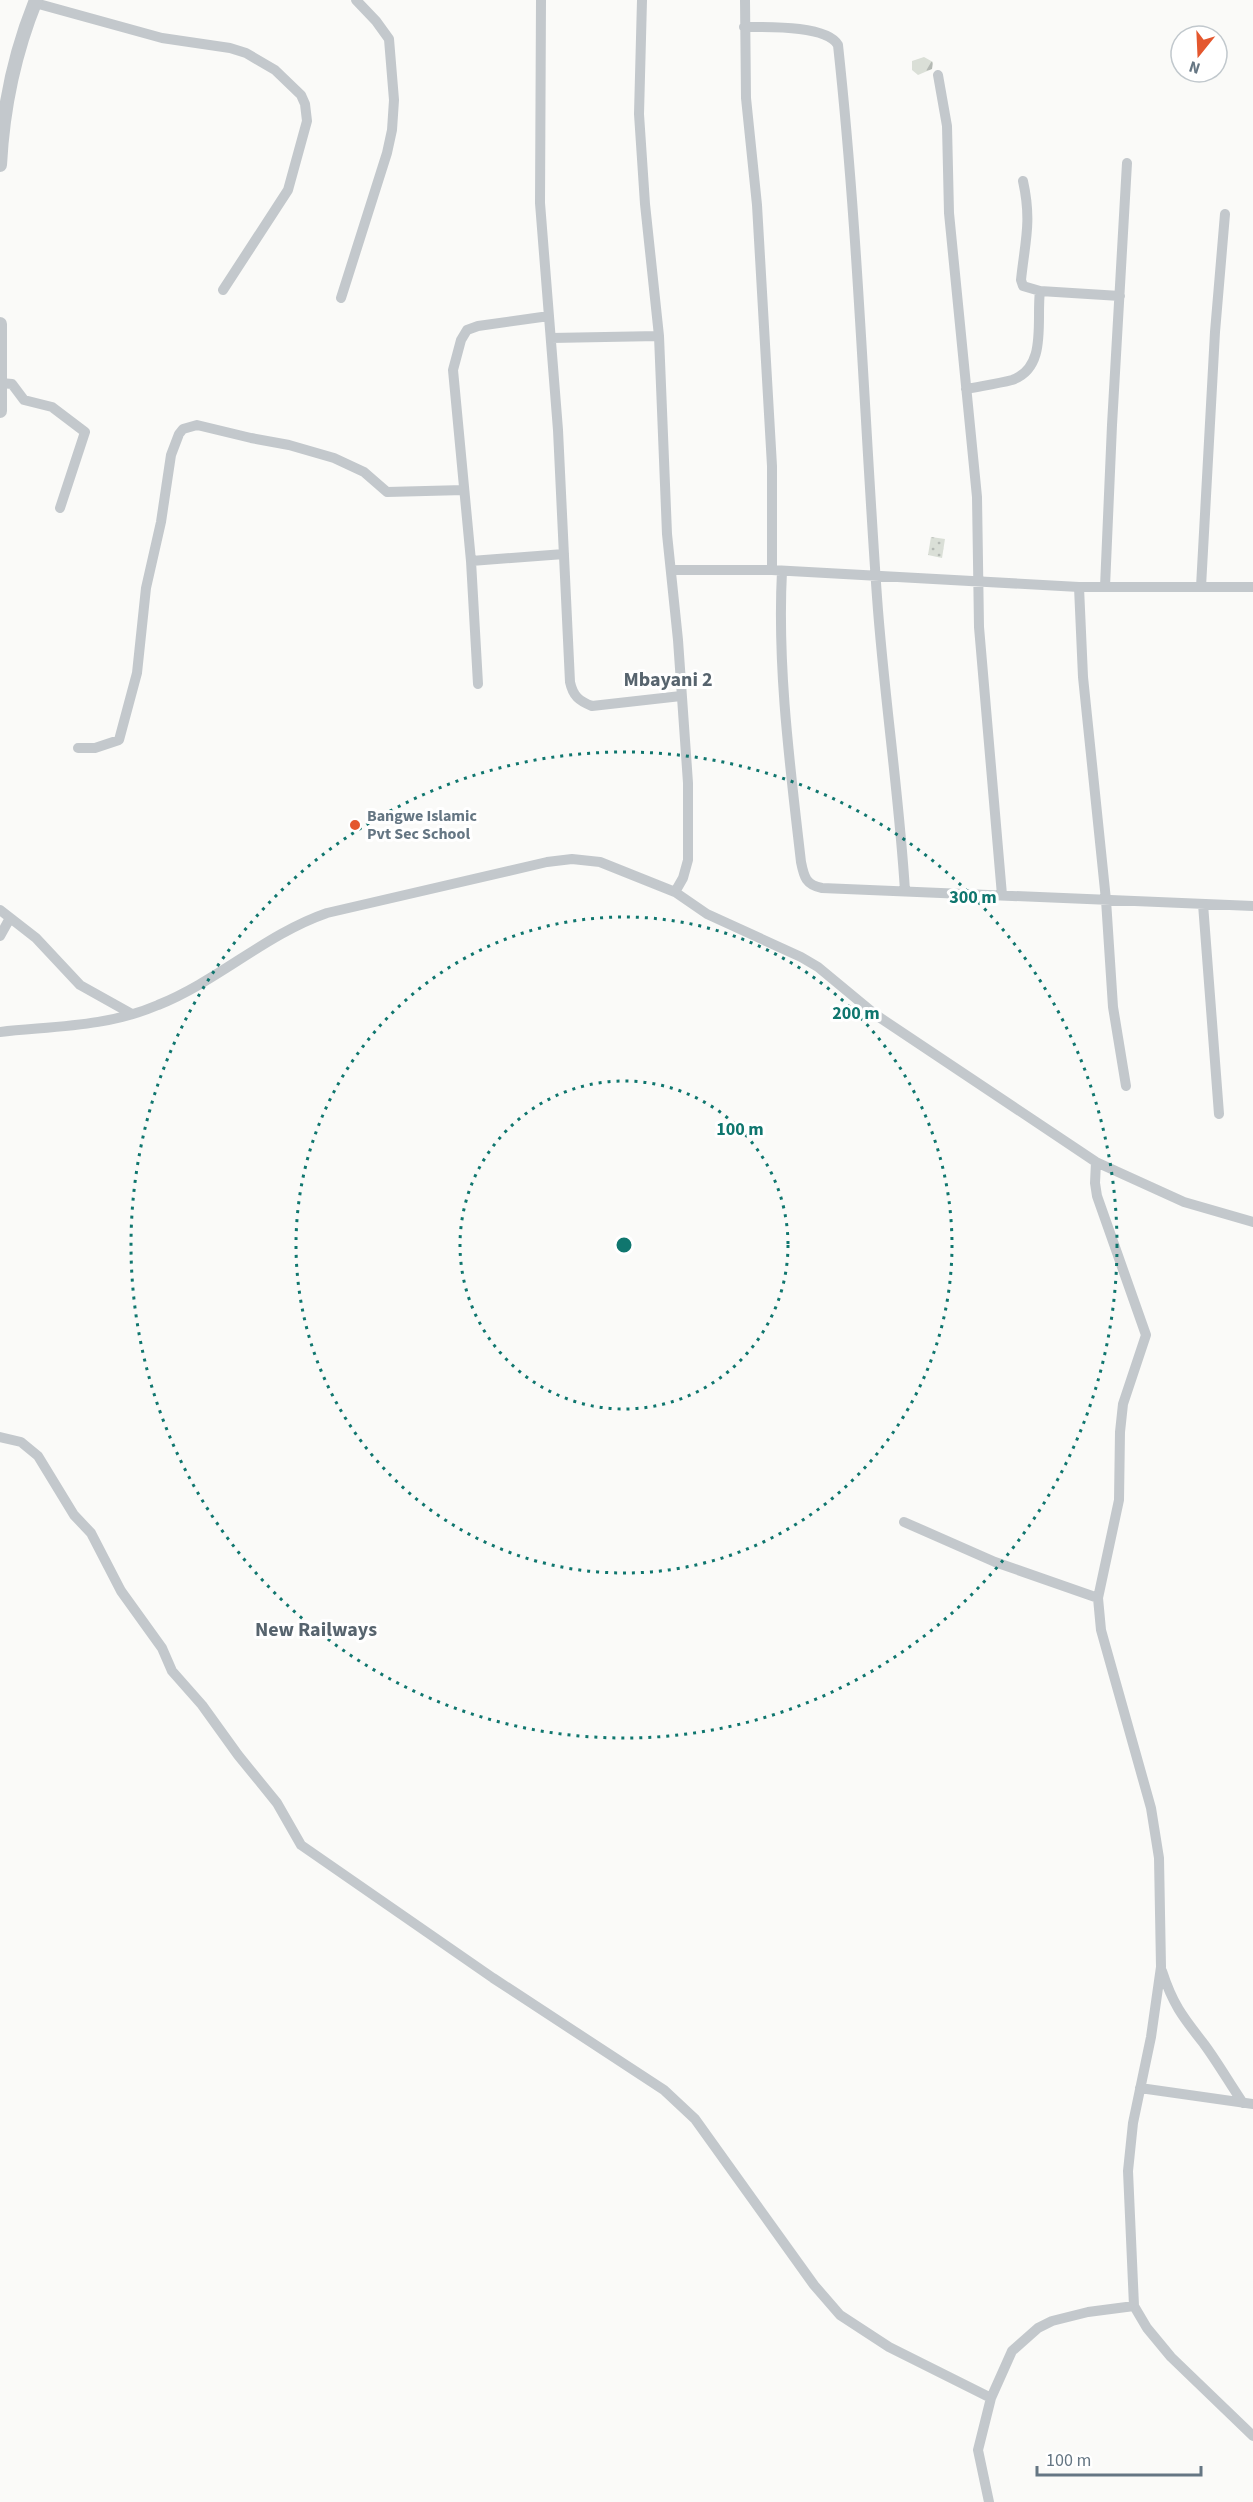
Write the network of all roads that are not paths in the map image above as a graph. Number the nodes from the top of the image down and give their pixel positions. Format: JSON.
{"nodes":[{"id":1,"x":356,"y":0,"type":"edge"},
{"id":2,"x":541,"y":0,"type":"edge"},
{"id":3,"x":642,"y":0,"type":"edge"},
{"id":4,"x":745,"y":0,"type":"edge"},
{"id":5,"x":36,"y":2,"type":"edge"},
{"id":6,"x":744,"y":27,"type":"junction"},
{"id":7,"x":938,"y":75,"type":"dead end"},
{"id":8,"x":3,"y":97,"type":"edge"},
{"id":9,"x":1127,"y":163,"type":"dead end"},
{"id":10,"x":0,"y":165,"type":"edge"},
{"id":11,"x":1023,"y":181,"type":"dead end"},
{"id":12,"x":1225,"y":214,"type":"dead end"},
{"id":13,"x":223,"y":290,"type":"dead end"},
{"id":14,"x":1040,"y":291,"type":"junction"},
{"id":15,"x":1120,"y":296,"type":"junction"},
{"id":16,"x":341,"y":298,"type":"dead end"},
{"id":17,"x":549,"y":316,"type":"junction"},
{"id":18,"x":0,"y":324,"type":"edge"},
{"id":19,"x":659,"y":336,"type":"junction"},
{"id":20,"x":551,"y":338,"type":"junction"},
{"id":21,"x":0,"y":378,"type":"edge"},
{"id":22,"x":1,"y":384,"type":"edge"},
{"id":23,"x":966,"y":389,"type":"junction"},
{"id":24,"x":0,"y":411,"type":"edge"},
{"id":25,"x":465,"y":490,"type":"junction"},
{"id":26,"x":60,"y":508,"type":"dead end"},
{"id":27,"x":564,"y":554,"type":"junction"},
{"id":28,"x":471,"y":561,"type":"junction"},
{"id":29,"x":671,"y":570,"type":"junction"},
{"id":30,"x":777,"y":570,"type":"junction"},
{"id":31,"x":876,"y":575,"type":"junction"},
{"id":32,"x":977,"y":581,"type":"junction"},
{"id":33,"x":1079,"y":587,"type":"junction"},
{"id":34,"x":1105,"y":587,"type":"junction"},
{"id":35,"x":1201,"y":587,"type":"junction"},
{"id":36,"x":1253,"y":587,"type":"edge"},
{"id":37,"x":478,"y":684,"type":"dead end"},
{"id":38,"x":681,"y":696,"type":"junction"},
{"id":39,"x":78,"y":748,"type":"dead end"},
{"id":40,"x":905,"y":891,"type":"junction"},
{"id":41,"x":675,"y":892,"type":"junction"},
{"id":42,"x":1002,"y":895,"type":"junction"},
{"id":43,"x":1106,"y":900,"type":"junction"},
{"id":44,"x":1203,"y":904,"type":"junction"},
{"id":45,"x":1253,"y":906,"type":"edge"},
{"id":46,"x":0,"y":910,"type":"edge"},
{"id":47,"x":10,"y":918,"type":"junction"},
{"id":48,"x":0,"y":936,"type":"edge"},
{"id":49,"x":132,"y":1014,"type":"junction"},
{"id":50,"x":0,"y":1032,"type":"edge"},
{"id":51,"x":1126,"y":1086,"type":"dead end"},
{"id":52,"x":1219,"y":1114,"type":"dead end"},
{"id":53,"x":1096,"y":1162,"type":"junction"},
{"id":54,"x":1253,"y":1222,"type":"edge"},
{"id":55,"x":0,"y":1437,"type":"edge"},
{"id":56,"x":904,"y":1522,"type":"dead end"},
{"id":57,"x":1098,"y":1598,"type":"junction"},
{"id":58,"x":1161,"y":1967,"type":"junction"},
{"id":59,"x":1140,"y":2088,"type":"junction"},
{"id":60,"x":1248,"y":2104,"type":"edge"},
{"id":61,"x":1134,"y":2306,"type":"junction"},
{"id":62,"x":991,"y":2398,"type":"junction"},
{"id":63,"x":1253,"y":2436,"type":"edge"},
{"id":64,"x":989,"y":2502,"type":"edge"}],
"edges":[{"from":1,"to":16,"type":"street"},
{"from":2,"to":17,"type":"street"},
{"from":3,"to":19,"type":"street"},
{"from":4,"to":6,"type":"street"},
{"from":5,"to":8,"type":"street"},
{"from":5,"to":13,"type":"street"},
{"from":6,"to":30,"type":"street"},
{"from":6,"to":31,"type":"street"},
{"from":7,"to":23,"type":"street"},
{"from":8,"to":10,"type":"street"},
{"from":9,"to":15,"type":"street"},
{"from":11,"to":14,"type":"street"},
{"from":12,"to":35,"type":"street"},
{"from":14,"to":15,"type":"street"},
{"from":14,"to":23,"type":"street"},
{"from":15,"to":34,"type":"street"},
{"from":17,"to":20,"type":"street"},
{"from":17,"to":25,"type":"street"},
{"from":18,"to":21,"type":"street"},
{"from":19,"to":20,"type":"street"},
{"from":19,"to":29,"type":"street"},
{"from":20,"to":27,"type":"street"},
{"from":21,"to":22,"type":"street"},
{"from":22,"to":24,"type":"street"},
{"from":22,"to":26,"type":"street"},
{"from":23,"to":32,"type":"street"},
{"from":25,"to":28,"type":"street"},
{"from":25,"to":39,"type":"street"},
{"from":27,"to":28,"type":"street"},
{"from":27,"to":38,"type":"street"},
{"from":28,"to":37,"type":"street"},
{"from":29,"to":30,"type":"street"},
{"from":29,"to":38,"type":"street"},
{"from":30,"to":31,"type":"street"},
{"from":30,"to":40,"type":"street"},
{"from":31,"to":32,"type":"street"},
{"from":31,"to":40,"type":"street"},
{"from":32,"to":33,"type":"street"},
{"from":32,"to":42,"type":"street"},
{"from":33,"to":34,"type":"street"},
{"from":33,"to":43,"type":"street"},
{"from":34,"to":35,"type":"street"},
{"from":35,"to":36,"type":"street"},
{"from":38,"to":41,"type":"street"},
{"from":40,"to":42,"type":"street"},
{"from":41,"to":49,"type":"street"},
{"from":41,"to":53,"type":"street"},
{"from":42,"to":43,"type":"street"},
{"from":43,"to":44,"type":"street"},
{"from":43,"to":51,"type":"street"},
{"from":44,"to":45,"type":"street"},
{"from":44,"to":52,"type":"street"},
{"from":46,"to":47,"type":"street"},
{"from":47,"to":48,"type":"street"},
{"from":47,"to":49,"type":"street"},
{"from":49,"to":50,"type":"street"},
{"from":53,"to":54,"type":"street"},
{"from":53,"to":57,"type":"street"},
{"from":55,"to":62,"type":"street"},
{"from":56,"to":57,"type":"street"},
{"from":57,"to":58,"type":"street"},
{"from":58,"to":59,"type":"street"},
{"from":58,"to":60,"type":"street"},
{"from":59,"to":60,"type":"street"},
{"from":59,"to":61,"type":"street"},
{"from":61,"to":62,"type":"street"},
{"from":61,"to":63,"type":"street"},
{"from":62,"to":64,"type":"street"}]}
